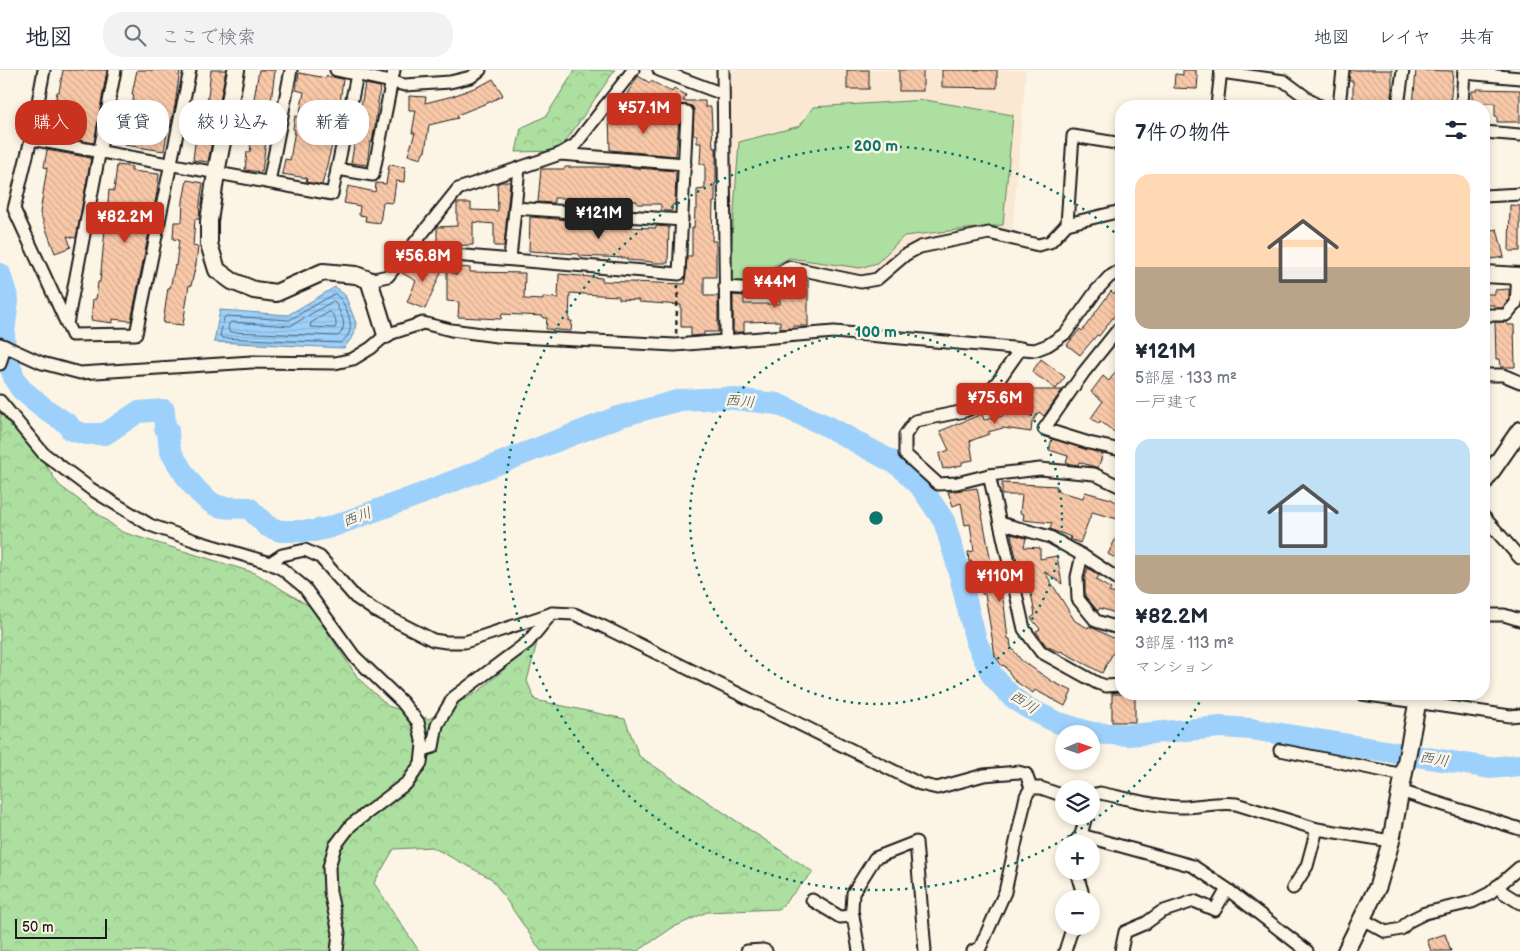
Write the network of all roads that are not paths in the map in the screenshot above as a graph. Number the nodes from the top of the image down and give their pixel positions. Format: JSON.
{"nodes":[{"id":1,"x":44,"y":70,"type":"edge"},
{"id":2,"x":115,"y":70,"type":"edge"},
{"id":3,"x":190,"y":70,"type":"edge"},
{"id":4,"x":236,"y":70,"type":"edge"},
{"id":5,"x":291,"y":70,"type":"edge"},
{"id":6,"x":336,"y":70,"type":"edge"},
{"id":7,"x":394,"y":70,"type":"edge"},
{"id":8,"x":480,"y":70,"type":"edge"},
{"id":9,"x":632,"y":70,"type":"edge"},
{"id":10,"x":659,"y":70,"type":"edge"},
{"id":11,"x":722,"y":70,"type":"edge"},
{"id":12,"x":1343,"y":70,"type":"edge"},
{"id":13,"x":1403,"y":70,"type":"edge"},
{"id":14,"x":1221,"y":71,"type":"edge"},
{"id":15,"x":1464,"y":71,"type":"edge"},
{"id":16,"x":356,"y":75,"type":"junction"},
{"id":17,"x":1284,"y":76,"type":"edge"},
{"id":18,"x":1520,"y":78,"type":"edge"},
{"id":19,"x":392,"y":82,"type":"junction"},
{"id":20,"x":723,"y":94,"type":"junction"},
{"id":21,"x":38,"y":100,"type":"edge"},
{"id":22,"x":1218,"y":100,"type":"edge"},
{"id":23,"x":1311,"y":100,"type":"edge"},
{"id":24,"x":1340,"y":100,"type":"edge"},
{"id":25,"x":1399,"y":100,"type":"edge"},
{"id":26,"x":1462,"y":100,"type":"edge"},
{"id":27,"x":605,"y":106,"type":"junction"},
{"id":28,"x":1490,"y":132,"type":"edge"},
{"id":29,"x":1520,"y":135,"type":"edge"},
{"id":30,"x":1115,"y":143,"type":"edge"},
{"id":31,"x":30,"y":145,"type":"edge"},
{"id":32,"x":66,"y":145,"type":"edge"},
{"id":33,"x":100,"y":151,"type":"junction"},
{"id":34,"x":560,"y":154,"type":"junction"},
{"id":35,"x":171,"y":164,"type":"junction"},
{"id":36,"x":685,"y":164,"type":"junction"},
{"id":37,"x":519,"y":168,"type":"junction"},
{"id":38,"x":337,"y":169,"type":"junction"},
{"id":39,"x":216,"y":173,"type":"junction"},
{"id":40,"x":269,"y":182,"type":"junction"},
{"id":41,"x":1520,"y":194,"type":"edge"},
{"id":42,"x":1490,"y":196,"type":"edge"},
{"id":43,"x":515,"y":208,"type":"junction"},
{"id":44,"x":1115,"y":212,"type":"edge"},
{"id":45,"x":682,"y":220,"type":"junction"},
{"id":46,"x":1067,"y":224,"type":"junction"},
{"id":47,"x":408,"y":251,"type":"junction"},
{"id":48,"x":510,"y":259,"type":"junction"},
{"id":49,"x":1115,"y":273,"type":"edge"},
{"id":50,"x":1490,"y":274,"type":"edge"},
{"id":51,"x":1519,"y":276,"type":"edge"},
{"id":52,"x":370,"y":280,"type":"junction"},
{"id":53,"x":725,"y":286,"type":"junction"},
{"id":54,"x":1490,"y":315,"type":"edge"},
{"id":55,"x":67,"y":324,"type":"junction"},
{"id":56,"x":1115,"y":333,"type":"edge"},
{"id":57,"x":386,"y":335,"type":"junction"},
{"id":58,"x":726,"y":340,"type":"junction"},
{"id":59,"x":2,"y":345,"type":"edge"},
{"id":60,"x":1021,"y":348,"type":"junction"},
{"id":61,"x":0,"y":364,"type":"edge"},
{"id":62,"x":1490,"y":376,"type":"edge"},
{"id":63,"x":1520,"y":382,"type":"edge"},
{"id":64,"x":0,"y":401,"type":"edge"},
{"id":65,"x":1520,"y":430,"type":"edge"},
{"id":66,"x":1115,"y":449,"type":"edge"},
{"id":67,"x":1490,"y":473,"type":"edge"},
{"id":68,"x":989,"y":475,"type":"junction"},
{"id":69,"x":1115,"y":484,"type":"edge"},
{"id":70,"x":1000,"y":523,"type":"junction"},
{"id":71,"x":1490,"y":524,"type":"edge"},
{"id":72,"x":1082,"y":555,"type":"junction"},
{"id":73,"x":1520,"y":558,"type":"edge"},
{"id":74,"x":270,"y":563,"type":"junction"},
{"id":75,"x":1115,"y":577,"type":"edge"},
{"id":76,"x":553,"y":613,"type":"junction"},
{"id":77,"x":1490,"y":615,"type":"edge"},
{"id":78,"x":1520,"y":620,"type":"edge"},
{"id":79,"x":1115,"y":627,"type":"edge"},
{"id":80,"x":1115,"y":685,"type":"edge"},
{"id":81,"x":1418,"y":700,"type":"edge"},
{"id":82,"x":1428,"y":700,"type":"edge"},
{"id":83,"x":1520,"y":715,"type":"edge"},
{"id":84,"x":423,"y":750,"type":"junction"},
{"id":85,"x":1280,"y":750,"type":"dead end"},
{"id":86,"x":1404,"y":775,"type":"junction"},
{"id":87,"x":1031,"y":788,"type":"junction"},
{"id":88,"x":1400,"y":791,"type":"junction"},
{"id":89,"x":1055,"y":793,"type":"edge"},
{"id":90,"x":1100,"y":793,"type":"edge"},
{"id":91,"x":1520,"y":829,"type":"edge"},
{"id":92,"x":1317,"y":830,"type":"junction"},
{"id":93,"x":1391,"y":842,"type":"junction"},
{"id":94,"x":1100,"y":845,"type":"edge"},
{"id":95,"x":1520,"y":867,"type":"edge"},
{"id":96,"x":1498,"y":886,"type":"junction"},
{"id":97,"x":1293,"y":888,"type":"dead end"},
{"id":98,"x":1227,"y":889,"type":"junction"},
{"id":99,"x":812,"y":900,"type":"dead end"},
{"id":100,"x":1520,"y":903,"type":"edge"},
{"id":101,"x":852,"y":916,"type":"junction"},
{"id":102,"x":1362,"y":919,"type":"junction"},
{"id":103,"x":1070,"y":935,"type":"edge"},
{"id":104,"x":979,"y":950,"type":"edge"},
{"id":105,"x":337,"y":951,"type":"edge"},
{"id":106,"x":746,"y":951,"type":"edge"},
{"id":107,"x":766,"y":951,"type":"edge"},
{"id":108,"x":859,"y":951,"type":"edge"},
{"id":109,"x":925,"y":951,"type":"edge"},
{"id":110,"x":1065,"y":951,"type":"edge"},
{"id":111,"x":1121,"y":951,"type":"edge"},
{"id":112,"x":1307,"y":951,"type":"edge"},
{"id":113,"x":1346,"y":951,"type":"edge"}],
"edges":[{"from":1,"to":21,"type":"street"},
{"from":2,"to":33,"type":"street"},
{"from":3,"to":35,"type":"street"},
{"from":4,"to":39,"type":"street"},
{"from":5,"to":40,"type":"street"},
{"from":6,"to":16,"type":"street"},
{"from":7,"to":19,"type":"street"},
{"from":8,"to":19,"type":"street"},
{"from":9,"to":27,"type":"street"},
{"from":10,"to":20,"type":"street"},
{"from":11,"to":20,"type":"street"},
{"from":12,"to":24,"type":"street"},
{"from":13,"to":25,"type":"street"},
{"from":14,"to":17,"type":"street"},
{"from":14,"to":22,"type":"street"},
{"from":15,"to":18,"type":"street"},
{"from":15,"to":26,"type":"street"},
{"from":16,"to":19,"type":"street"},
{"from":16,"to":38,"type":"street"},
{"from":17,"to":23,"type":"street"},
{"from":19,"to":38,"type":"street"},
{"from":20,"to":53,"type":"street"},
{"from":27,"to":34,"type":"street"},
{"from":27,"to":36,"type":"street"},
{"from":28,"to":29,"type":"street"},
{"from":30,"to":46,"type":"street"},
{"from":31,"to":55,"type":"street"},
{"from":32,"to":33,"type":"street"},
{"from":33,"to":35,"type":"street"},
{"from":33,"to":55,"type":"street"},
{"from":34,"to":36,"type":"street"},
{"from":34,"to":37,"type":"street"},
{"from":35,"to":39,"type":"street"},
{"from":35,"to":55,"type":"street"},
{"from":36,"to":45,"type":"street"},
{"from":37,"to":43,"type":"street"},
{"from":37,"to":47,"type":"street"},
{"from":38,"to":40,"type":"street"},
{"from":39,"to":40,"type":"street"},
{"from":39,"to":52,"type":"street"},
{"from":41,"to":42,"type":"street"},
{"from":43,"to":45,"type":"street"},
{"from":43,"to":48,"type":"street"},
{"from":44,"to":46,"type":"street"},
{"from":45,"to":48,"type":"street"},
{"from":46,"to":53,"type":"street"},
{"from":47,"to":48,"type":"street"},
{"from":47,"to":52,"type":"street"},
{"from":49,"to":60,"type":"street"},
{"from":50,"to":51,"type":"street"},
{"from":51,"to":54,"type":"street"},
{"from":52,"to":57,"type":"street"},
{"from":53,"to":58,"type":"street"},
{"from":56,"to":66,"type":"street"},
{"from":57,"to":58,"type":"street"},
{"from":57,"to":59,"type":"street"},
{"from":58,"to":60,"type":"street"},
{"from":59,"to":61,"type":"street"},
{"from":60,"to":68,"type":"street"},
{"from":62,"to":63,"type":"street"},
{"from":64,"to":74,"type":"street"},
{"from":65,"to":67,"type":"street"},
{"from":68,"to":69,"type":"street"},
{"from":68,"to":70,"type":"street"},
{"from":70,"to":72,"type":"street"},
{"from":70,"to":80,"type":"street"},
{"from":71,"to":73,"type":"street"},
{"from":72,"to":75,"type":"street"},
{"from":72,"to":79,"type":"street"},
{"from":74,"to":76,"type":"street"},
{"from":74,"to":84,"type":"street"},
{"from":76,"to":84,"type":"street"},
{"from":76,"to":87,"type":"street"},
{"from":77,"to":78,"type":"street"},
{"from":81,"to":86,"type":"street"},
{"from":82,"to":83,"type":"street"},
{"from":84,"to":105,"type":"street"},
{"from":85,"to":86,"type":"street"},
{"from":86,"to":88,"type":"street"},
{"from":87,"to":89,"type":"street"},
{"from":87,"to":104,"type":"street"},
{"from":88,"to":91,"type":"street"},
{"from":88,"to":93,"type":"street"},
{"from":90,"to":92,"type":"street"},
{"from":92,"to":93,"type":"street"},
{"from":92,"to":97,"type":"street"},
{"from":93,"to":102,"type":"street"},
{"from":94,"to":98,"type":"street"},
{"from":95,"to":96,"type":"street"},
{"from":96,"to":100,"type":"street"},
{"from":96,"to":102,"type":"street"},
{"from":98,"to":111,"type":"street"},
{"from":98,"to":112,"type":"street"},
{"from":99,"to":101,"type":"street"},
{"from":101,"to":108,"type":"street"},
{"from":101,"to":109,"type":"street"},
{"from":102,"to":113,"type":"street"},
{"from":103,"to":110,"type":"street"},
{"from":106,"to":107,"type":"street"}]}
